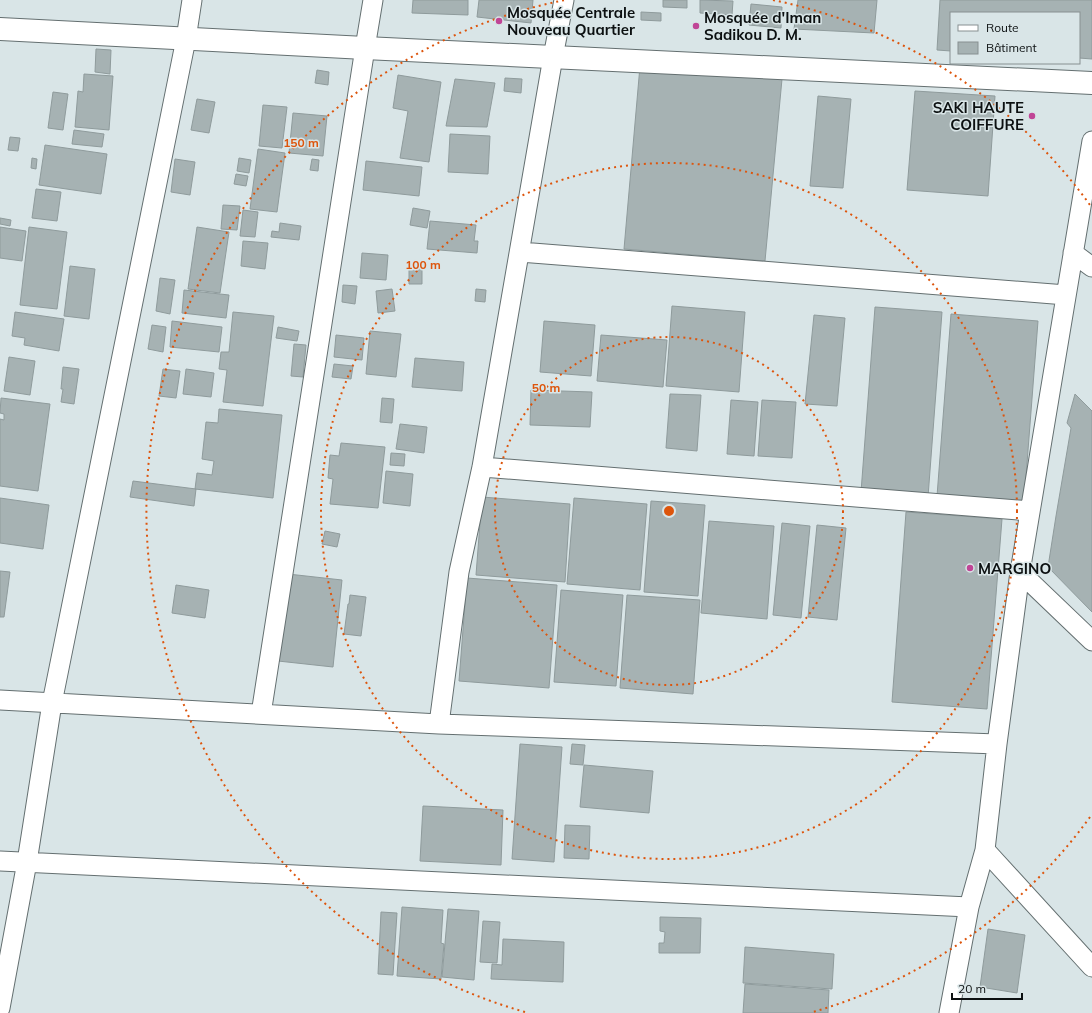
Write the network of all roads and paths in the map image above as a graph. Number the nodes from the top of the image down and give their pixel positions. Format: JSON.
{"nodes":[{"id":1,"x":192,"y":0,"type":"edge"},
{"id":2,"x":373,"y":0,"type":"edge"},
{"id":3,"x":564,"y":0,"type":"edge"},
{"id":4,"x":0,"y":29,"type":"edge"},
{"id":5,"x":186,"y":39,"type":"junction"},
{"id":6,"x":365,"y":48,"type":"junction"},
{"id":7,"x":553,"y":58,"type":"junction"},
{"id":8,"x":1092,"y":83,"type":"edge"},
{"id":9,"x":1092,"y":141,"type":"edge"},
{"id":10,"x":520,"y":252,"type":"junction"},
{"id":11,"x":1073,"y":253,"type":"junction"},
{"id":12,"x":1092,"y":267,"type":"edge"},
{"id":13,"x":1066,"y":294,"type":"junction"},
{"id":14,"x":482,"y":467,"type":"junction"},
{"id":15,"x":1030,"y":511,"type":"junction"},
{"id":16,"x":1020,"y":572,"type":"junction"},
{"id":17,"x":1092,"y":641,"type":"edge"},
{"id":18,"x":0,"y":700,"type":"edge"},
{"id":19,"x":52,"y":703,"type":"junction"},
{"id":20,"x":261,"y":714,"type":"junction"},
{"id":21,"x":440,"y":724,"type":"junction"},
{"id":22,"x":996,"y":744,"type":"junction"},
{"id":23,"x":985,"y":850,"type":"junction"},
{"id":24,"x":0,"y":861,"type":"edge"},
{"id":25,"x":28,"y":862,"type":"junction"},
{"id":26,"x":969,"y":907,"type":"junction"},
{"id":27,"x":1092,"y":968,"type":"edge"},
{"id":28,"x":0,"y":1008,"type":"edge"},
{"id":29,"x":949,"y":1013,"type":"edge"}],
"edges":[{"from":1,"to":5,"type":"street"},
{"from":2,"to":6,"type":"street"},
{"from":3,"to":7,"type":"street"},
{"from":4,"to":5,"type":"street"},
{"from":5,"to":6,"type":"street"},
{"from":5,"to":19,"type":"street"},
{"from":6,"to":7,"type":"street"},
{"from":6,"to":20,"type":"street"},
{"from":7,"to":8,"type":"street"},
{"from":7,"to":10,"type":"street"},
{"from":9,"to":11,"type":"street"},
{"from":10,"to":13,"type":"street"},
{"from":10,"to":14,"type":"street"},
{"from":11,"to":12,"type":"street"},
{"from":11,"to":13,"type":"street"},
{"from":13,"to":15,"type":"street"},
{"from":14,"to":15,"type":"street"},
{"from":14,"to":21,"type":"street"},
{"from":15,"to":16,"type":"street"},
{"from":16,"to":17,"type":"street"},
{"from":16,"to":22,"type":"street"},
{"from":18,"to":19,"type":"street"},
{"from":19,"to":20,"type":"street"},
{"from":19,"to":25,"type":"street"},
{"from":20,"to":21,"type":"street"},
{"from":21,"to":22,"type":"street"},
{"from":22,"to":23,"type":"street"},
{"from":23,"to":26,"type":"street"},
{"from":23,"to":27,"type":"street"},
{"from":24,"to":25,"type":"street"},
{"from":25,"to":26,"type":"street"},
{"from":25,"to":28,"type":"street"},
{"from":26,"to":29,"type":"street"}]}
